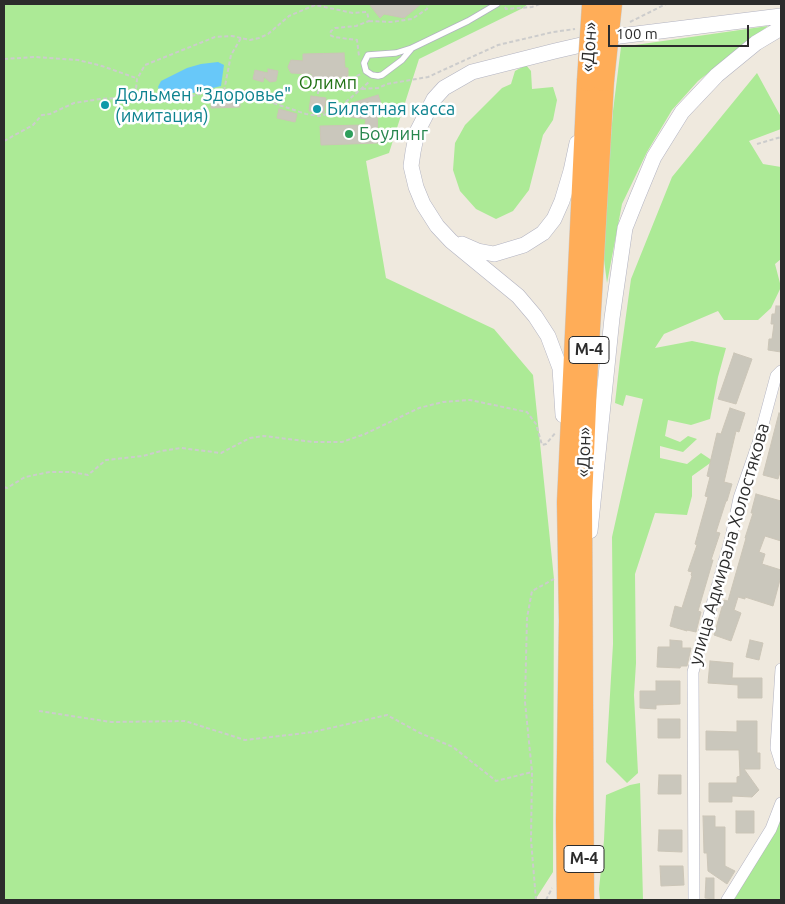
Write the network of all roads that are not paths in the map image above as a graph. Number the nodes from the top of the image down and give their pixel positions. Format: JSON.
{"nodes":[{"id":1,"x":497,"y":4,"type":"edge"},
{"id":2,"x":592,"y":4,"type":"edge"},
{"id":3,"x":612,"y":4,"type":"edge"},
{"id":4,"x":781,"y":16,"type":"edge"},
{"id":5,"x":781,"y":28,"type":"edge"},
{"id":6,"x":412,"y":48,"type":"junction"},
{"id":7,"x":592,"y":88,"type":"junction"},
{"id":8,"x":423,"y":204,"type":"junction"},
{"id":9,"x":781,"y":371,"type":"edge"},
{"id":10,"x":567,"y":502,"type":"junction"},
{"id":11,"x":583,"y":620,"type":"junction"},
{"id":12,"x":781,"y":669,"type":"edge"},
{"id":13,"x":781,"y":764,"type":"edge"},
{"id":14,"x":781,"y":803,"type":"edge"},
{"id":15,"x":567,"y":900,"type":"edge"},
{"id":16,"x":584,"y":900,"type":"edge"},
{"id":17,"x":694,"y":900,"type":"edge"},
{"id":18,"x":726,"y":900,"type":"edge"}],
"edges":[{"from":1,"to":6,"type":"lane"},
{"from":2,"to":7,"type":"highway","name":"«Дон»","number":"М-4","bridge":true},
{"from":3,"to":7,"type":"highway","name":"«Дон»","number":"М-4","bridge":true},
{"from":4,"to":8,"type":"main road"},
{"from":5,"to":11,"type":"main road"},
{"from":6,"to":6,"type":"lane"},
{"from":7,"to":8,"type":"main road"},
{"from":7,"to":10,"type":"highway","name":"«Дон»","number":"М-4"},
{"from":7,"to":11,"type":"highway","name":"«Дон»","number":"М-4"},
{"from":8,"to":10,"type":"main road"},
{"from":9,"to":17,"type":"street","name":"улица Адмирала Холостякова"},
{"from":10,"to":15,"type":"highway","name":"«Дон»","number":"М-4"},
{"from":11,"to":16,"type":"highway","name":"«Дон»","number":"М-4"},
{"from":12,"to":13,"type":"street"},
{"from":14,"to":18,"type":"street"}]}
